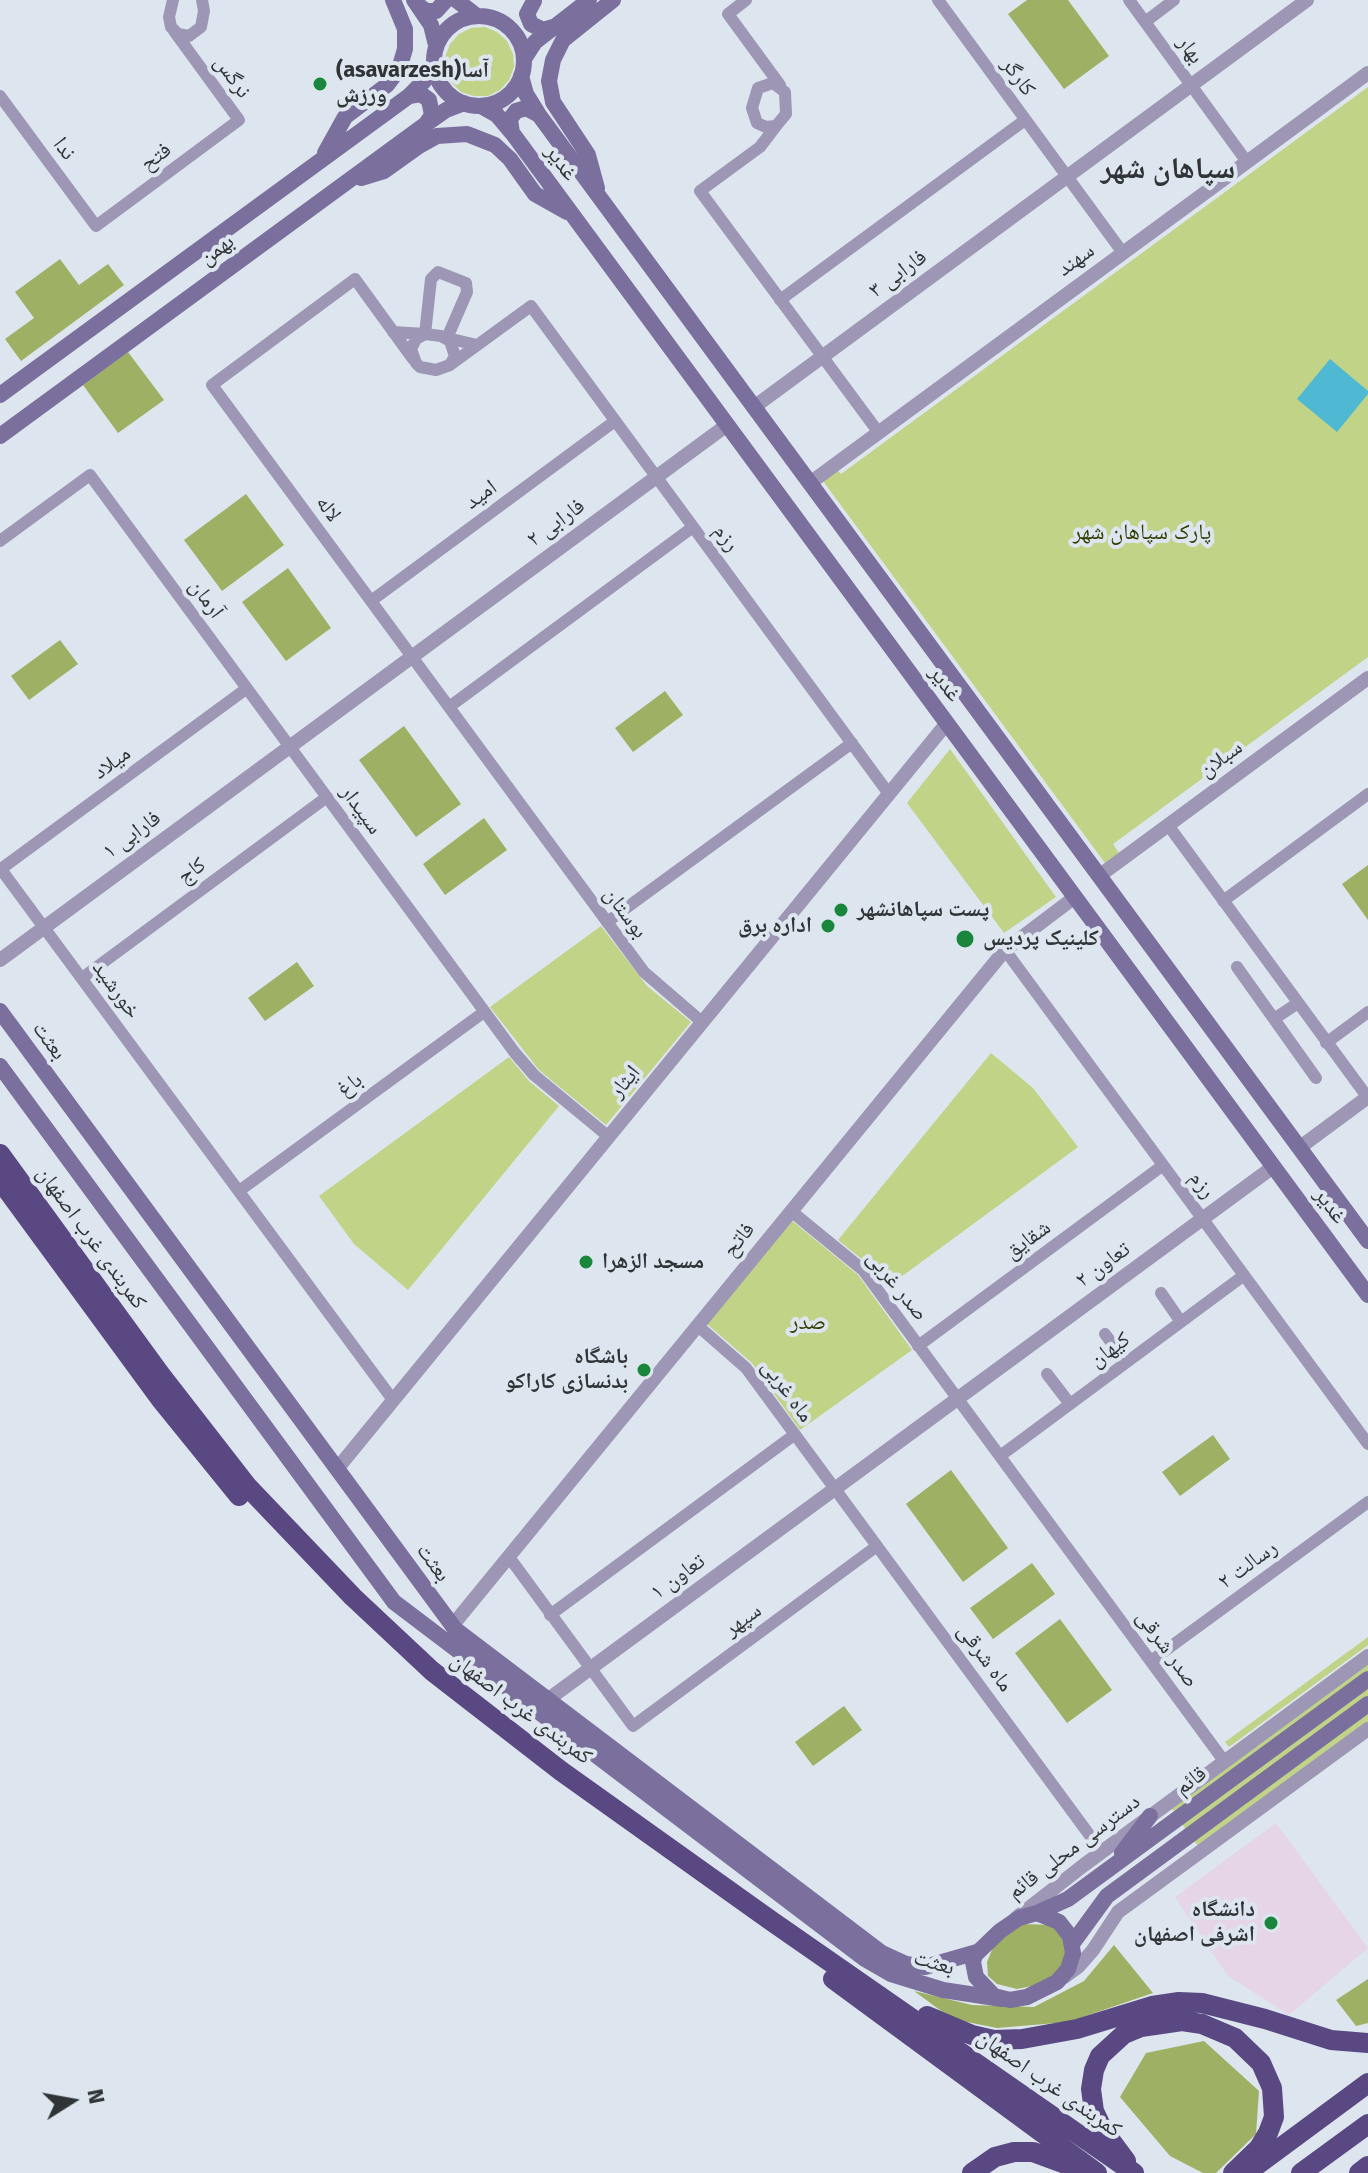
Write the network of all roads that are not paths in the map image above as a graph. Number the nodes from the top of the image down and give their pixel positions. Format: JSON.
{"nodes":[{"id":1,"x":173,"y":0,"type":"edge"},
{"id":2,"x":393,"y":0,"type":"edge"},
{"id":3,"x":446,"y":0,"type":"edge"},
{"id":4,"x":456,"y":0,"type":"edge"},
{"id":5,"x":589,"y":0,"type":"edge"},
{"id":6,"x":613,"y":0,"type":"edge"},
{"id":7,"x":746,"y":0,"type":"edge"},
{"id":8,"x":938,"y":0,"type":"edge"},
{"id":9,"x":1129,"y":0,"type":"edge"},
{"id":10,"x":1174,"y":0,"type":"edge"},
{"id":11,"x":1307,"y":0,"type":"edge"},
{"id":12,"x":535,"y":1,"type":"edge"},
{"id":13,"x":204,"y":2,"type":"edge"},
{"id":14,"x":416,"y":2,"type":"edge"},
{"id":15,"x":477,"y":16,"type":"junction"},
{"id":16,"x":495,"y":19,"type":"junction"},
{"id":17,"x":1145,"y":22,"type":"junction"},
{"id":18,"x":201,"y":27,"type":"junction"},
{"id":19,"x":553,"y":27,"type":"junction"},
{"id":20,"x":174,"y":31,"type":"junction"},
{"id":21,"x":436,"y":45,"type":"junction"},
{"id":22,"x":193,"y":58,"type":"junction"},
{"id":23,"x":524,"y":59,"type":"junction"},
{"id":24,"x":763,"y":61,"type":"junction"},
{"id":25,"x":434,"y":63,"type":"junction"},
{"id":26,"x":1368,"y":73,"type":"edge"},
{"id":27,"x":521,"y":76,"type":"junction"},
{"id":28,"x":1191,"y":85,"type":"junction"},
{"id":29,"x":782,"y":88,"type":"junction"},
{"id":30,"x":755,"y":92,"type":"junction"},
{"id":31,"x":0,"y":96,"type":"edge"},
{"id":32,"x":409,"y":96,"type":"junction"},
{"id":33,"x":464,"y":103,"type":"junction"},
{"id":34,"x":481,"y":106,"type":"junction"},
{"id":35,"x":752,"y":113,"type":"junction"},
{"id":36,"x":539,"y":115,"type":"junction"},
{"id":37,"x":239,"y":120,"type":"joint"},
{"id":38,"x":1025,"y":120,"type":"junction"},
{"id":39,"x":426,"y":124,"type":"junction"},
{"id":40,"x":776,"y":126,"type":"junction"},
{"id":41,"x":513,"y":134,"type":"junction"},
{"id":42,"x":760,"y":147,"type":"junction"},
{"id":43,"x":322,"y":159,"type":"junction"},
{"id":44,"x":1247,"y":162,"type":"junction"},
{"id":45,"x":1067,"y":176,"type":"junction"},
{"id":46,"x":344,"y":184,"type":"junction"},
{"id":47,"x":599,"y":197,"type":"junction"},
{"id":48,"x":573,"y":216,"type":"junction"},
{"id":49,"x":96,"y":226,"type":"joint"},
{"id":50,"x":1123,"y":253,"type":"junction"},
{"id":51,"x":780,"y":300,"type":"junction"},
{"id":52,"x":111,"y":313,"type":"junction"},
{"id":53,"x":393,"y":332,"type":"junction"},
{"id":54,"x":425,"y":334,"type":"junction"},
{"id":55,"x":447,"y":338,"type":"junction"},
{"id":56,"x":133,"y":339,"type":"junction"},
{"id":57,"x":477,"y":345,"type":"junction"},
{"id":58,"x":63,"y":349,"type":"junction"},
{"id":59,"x":822,"y":356,"type":"junction"},
{"id":60,"x":413,"y":359,"type":"junction"},
{"id":61,"x":450,"y":365,"type":"junction"},
{"id":62,"x":80,"y":377,"type":"junction"},
{"id":63,"x":0,"y":395,"type":"edge"},
{"id":64,"x":754,"y":407,"type":"junction"},
{"id":65,"x":615,"y":421,"type":"junction"},
{"id":66,"x":727,"y":425,"type":"junction"},
{"id":67,"x":879,"y":433,"type":"junction"},
{"id":68,"x":0,"y":436,"type":"edge"},
{"id":69,"x":656,"y":477,"type":"junction"},
{"id":70,"x":810,"y":483,"type":"junction"},
{"id":71,"x":693,"y":527,"type":"junction"},
{"id":72,"x":852,"y":540,"type":"junction"},
{"id":73,"x":0,"y":541,"type":"edge"},
{"id":74,"x":826,"y":560,"type":"junction"},
{"id":75,"x":883,"y":582,"type":"junction"},
{"id":76,"x":371,"y":601,"type":"junction"},
{"id":77,"x":857,"y":602,"type":"junction"},
{"id":78,"x":412,"y":656,"type":"junction"},
{"id":79,"x":1368,"y":678,"type":"edge"},
{"id":80,"x":246,"y":689,"type":"junction"},
{"id":81,"x":449,"y":707,"type":"junction"},
{"id":82,"x":947,"y":723,"type":"junction"},
{"id":83,"x":852,"y":743,"type":"junction"},
{"id":84,"x":289,"y":747,"type":"junction"},
{"id":85,"x":889,"y":794,"type":"junction"},
{"id":86,"x":1368,"y":794,"type":"edge"},
{"id":87,"x":327,"y":797,"type":"junction"},
{"id":88,"x":1168,"y":825,"type":"junction"},
{"id":89,"x":1,"y":868,"type":"edge"},
{"id":90,"x":1099,"y":876,"type":"junction"},
{"id":91,"x":1075,"y":897,"type":"junction"},
{"id":92,"x":1223,"y":901,"type":"junction"},
{"id":93,"x":607,"y":922,"type":"junction"},
{"id":94,"x":45,"y":927,"type":"junction"},
{"id":95,"x":1005,"y":950,"type":"junction"},
{"id":96,"x":0,"y":960,"type":"edge"},
{"id":97,"x":1237,"y":967,"type":"dead end"},
{"id":98,"x":82,"y":978,"type":"junction"},
{"id":99,"x":1298,"y":1003,"type":"junction"},
{"id":100,"x":0,"y":1011,"type":"edge"},
{"id":101,"x":484,"y":1012,"type":"junction"},
{"id":102,"x":1368,"y":1012,"type":"edge"},
{"id":103,"x":1274,"y":1019,"type":"junction"},
{"id":104,"x":702,"y":1022,"type":"junction"},
{"id":105,"x":1326,"y":1043,"type":"junction"},
{"id":106,"x":0,"y":1066,"type":"edge"},
{"id":107,"x":1316,"y":1078,"type":"dead end"},
{"id":108,"x":1368,"y":1097,"type":"edge"},
{"id":109,"x":75,"y":1113,"type":"junction"},
{"id":110,"x":49,"y":1132,"type":"junction"},
{"id":111,"x":609,"y":1137,"type":"junction"},
{"id":112,"x":1299,"y":1148,"type":"junction"},
{"id":113,"x":104,"y":1153,"type":"junction"},
{"id":114,"x":0,"y":1154,"type":"edge"},
{"id":115,"x":1162,"y":1166,"type":"junction"},
{"id":116,"x":1273,"y":1167,"type":"junction"},
{"id":117,"x":78,"y":1172,"type":"junction"},
{"id":118,"x":0,"y":1180,"type":"edge"},
{"id":119,"x":239,"y":1191,"type":"junction"},
{"id":120,"x":791,"y":1211,"type":"junction"},
{"id":121,"x":1202,"y":1219,"type":"junction"},
{"id":122,"x":1368,"y":1241,"type":"edge"},
{"id":123,"x":1243,"y":1276,"type":"junction"},
{"id":124,"x":1161,"y":1293,"type":"dead end"},
{"id":125,"x":1368,"y":1295,"type":"edge"},
{"id":126,"x":1181,"y":1322,"type":"junction"},
{"id":127,"x":698,"y":1326,"type":"junction"},
{"id":128,"x":1105,"y":1334,"type":"dead end"},
{"id":129,"x":918,"y":1346,"type":"junction"},
{"id":130,"x":1126,"y":1362,"type":"junction"},
{"id":131,"x":1047,"y":1374,"type":"dead end"},
{"id":132,"x":958,"y":1399,"type":"junction"},
{"id":133,"x":393,"y":1400,"type":"junction"},
{"id":134,"x":1070,"y":1404,"type":"junction"},
{"id":135,"x":794,"y":1435,"type":"junction"},
{"id":136,"x":1368,"y":1444,"type":"edge"},
{"id":137,"x":1000,"y":1456,"type":"junction"},
{"id":138,"x":337,"y":1469,"type":"junction"},
{"id":139,"x":835,"y":1489,"type":"junction"},
{"id":140,"x":1368,"y":1502,"type":"edge"},
{"id":141,"x":877,"y":1546,"type":"junction"},
{"id":142,"x":509,"y":1557,"type":"junction"},
{"id":143,"x":550,"y":1615,"type":"junction"},
{"id":144,"x":452,"y":1626,"type":"junction"},
{"id":145,"x":1368,"y":1656,"type":"edge"},
{"id":146,"x":1151,"y":1661,"type":"junction"},
{"id":147,"x":591,"y":1668,"type":"junction"},
{"id":148,"x":1368,"y":1679,"type":"edge"},
{"id":149,"x":546,"y":1701,"type":"junction"},
{"id":150,"x":1368,"y":1704,"type":"edge"},
{"id":151,"x":1368,"y":1729,"type":"edge"},
{"id":152,"x":1224,"y":1761,"type":"junction"},
{"id":153,"x":1150,"y":1816,"type":"junction"},
{"id":154,"x":1102,"y":1852,"type":"junction"},
{"id":155,"x":1110,"y":1869,"type":"junction"},
{"id":156,"x":1037,"y":1913,"type":"junction"},
{"id":157,"x":1000,"y":1931,"type":"junction"},
{"id":158,"x":1072,"y":1944,"type":"junction"},
{"id":159,"x":977,"y":1952,"type":"junction"},
{"id":160,"x":844,"y":1970,"type":"junction"},
{"id":161,"x":1057,"y":1982,"type":"junction"},
{"id":162,"x":1002,"y":1999,"type":"junction"},
{"id":163,"x":1368,"y":2043,"type":"edge"},
{"id":164,"x":1368,"y":2083,"type":"edge"},
{"id":165,"x":1368,"y":2124,"type":"edge"},
{"id":166,"x":1368,"y":2166,"type":"edge"},
{"id":167,"x":972,"y":2173,"type":"edge"},
{"id":168,"x":1087,"y":2173,"type":"edge"},
{"id":169,"x":1097,"y":2173,"type":"edge"},
{"id":170,"x":1136,"y":2173,"type":"edge"},
{"id":171,"x":1233,"y":2173,"type":"edge"},
{"id":172,"x":1247,"y":2173,"type":"edge"},
{"id":173,"x":1301,"y":2173,"type":"edge"},
{"id":174,"x":1359,"y":2173,"type":"edge"}],
"edges":[{"from":1,"to":20,"type":"street"},
{"from":2,"to":43,"type":"main road"},
{"from":3,"to":14,"type":"main road"},
{"from":4,"to":15,"type":"main road"},
{"from":5,"to":19,"type":"main road"},
{"from":6,"to":47,"type":"main road"},
{"from":7,"to":24,"type":"street"},
{"from":8,"to":38,"type":"street","name":"کارگر"},
{"from":9,"to":17,"type":"street","name":"بهار"},
{"from":10,"to":17,"type":"street"},
{"from":11,"to":28,"type":"street","name":"فارابی ۳"},
{"from":12,"to":16,"type":"main road"},
{"from":12,"to":19,"type":"main road"},
{"from":13,"to":18,"type":"street"},
{"from":14,"to":21,"type":"main road"},
{"from":15,"to":16,"type":"main road"},
{"from":15,"to":21,"type":"main road"},
{"from":16,"to":23,"type":"main road"},
{"from":17,"to":28,"type":"street","name":"بهار"},
{"from":18,"to":20,"type":"street"},
{"from":18,"to":22,"type":"street"},
{"from":19,"to":23,"type":"main road"},
{"from":20,"to":22,"type":"street","name":"نرگس"},
{"from":21,"to":25,"type":"main road"},
{"from":22,"to":37,"type":"street","name":"نرگس"},
{"from":23,"to":27,"type":"main road"},
{"from":24,"to":29,"type":"street"},
{"from":24,"to":30,"type":"street"},
{"from":25,"to":32,"type":"main road","name":"بهمن"},
{"from":25,"to":33,"type":"main road"},
{"from":26,"to":44,"type":"street","name":"سهند"},
{"from":27,"to":34,"type":"main road"},
{"from":27,"to":36,"type":"main road","name":"غدیر"},
{"from":28,"to":44,"type":"street","name":"بهار"},
{"from":28,"to":45,"type":"street","name":"فارابی ۳"},
{"from":29,"to":30,"type":"street"},
{"from":29,"to":40,"type":"street"},
{"from":30,"to":35,"type":"street"},
{"from":31,"to":49,"type":"street","name":"ندا"},
{"from":32,"to":39,"type":"main road"},
{"from":32,"to":43,"type":"main road","name":"بهمن"},
{"from":33,"to":34,"type":"main road"},
{"from":33,"to":39,"type":"main road","name":"بهمن"},
{"from":34,"to":41,"type":"main road","name":"غدیر"},
{"from":35,"to":40,"type":"street"},
{"from":35,"to":42,"type":"street"},
{"from":36,"to":41,"type":"main road"},
{"from":36,"to":47,"type":"main road","name":"غدیر"},
{"from":37,"to":49,"type":"street","name":"فتح"},
{"from":38,"to":45,"type":"street","name":"کارگر"},
{"from":38,"to":51,"type":"street"},
{"from":39,"to":46,"type":"main road","name":"بهمن"},
{"from":40,"to":42,"type":"street"},
{"from":41,"to":48,"type":"main road","name":"غدیر"},
{"from":42,"to":51,"type":"street"},
{"from":43,"to":52,"type":"main road","name":"بهمن"},
{"from":44,"to":50,"type":"street","name":"سهند"},
{"from":45,"to":50,"type":"street","name":"کارگر"},
{"from":45,"to":59,"type":"street","name":"فارابی ۳"},
{"from":46,"to":48,"type":"main road"},
{"from":46,"to":56,"type":"main road","name":"بهمن"},
{"from":47,"to":64,"type":"main road","name":"غدیر"},
{"from":48,"to":66,"type":"main road","name":"غدیر"},
{"from":50,"to":67,"type":"street","name":"سهند"},
{"from":51,"to":59,"type":"street"},
{"from":52,"to":56,"type":"main road"},
{"from":52,"to":58,"type":"main road","name":"بهمن"},
{"from":53,"to":54,"type":"street"},
{"from":53,"to":60,"type":"street"},
{"from":53,"to":76,"type":"street","name":"لاله"},
{"from":54,"to":55,"type":"street"},
{"from":54,"to":55,"type":"street"},
{"from":54,"to":60,"type":"street"},
{"from":55,"to":57,"type":"street"},
{"from":55,"to":61,"type":"street"},
{"from":56,"to":62,"type":"main road","name":"بهمن"},
{"from":57,"to":61,"type":"street"},
{"from":57,"to":65,"type":"street","name":"رزم"},
{"from":58,"to":62,"type":"main road"},
{"from":58,"to":63,"type":"main road","name":"بهمن"},
{"from":59,"to":64,"type":"street","name":"فارابی ۳"},
{"from":59,"to":67,"type":"street"},
{"from":60,"to":61,"type":"street"},
{"from":62,"to":68,"type":"main road","name":"بهمن"},
{"from":64,"to":70,"type":"main road","name":"غدیر"},
{"from":65,"to":69,"type":"street","name":"رزم"},
{"from":65,"to":76,"type":"street","name":"امید"},
{"from":66,"to":69,"type":"street","name":"فارابی ۲"},
{"from":66,"to":74,"type":"main road","name":"غدیر"},
{"from":67,"to":70,"type":"street","name":"سهند"},
{"from":69,"to":71,"type":"street","name":"رزم"},
{"from":69,"to":78,"type":"street","name":"فارابی ۲"},
{"from":70,"to":72,"type":"main road","name":"غدیر"},
{"from":71,"to":81,"type":"street"},
{"from":71,"to":83,"type":"street","name":"رزم"},
{"from":72,"to":74,"type":"main road"},
{"from":72,"to":75,"type":"main road","name":"غدیر"},
{"from":73,"to":80,"type":"street","name":"آرمان"},
{"from":74,"to":77,"type":"main road","name":"غدیر"},
{"from":75,"to":77,"type":"main road"},
{"from":75,"to":90,"type":"main road","name":"غدیر"},
{"from":76,"to":78,"type":"street","name":"لاله"},
{"from":77,"to":82,"type":"main road","name":"غدیر"},
{"from":78,"to":81,"type":"street","name":"لاله"},
{"from":78,"to":84,"type":"street","name":"فارابی ۲"},
{"from":79,"to":88,"type":"street","name":"سبلان"},
{"from":80,"to":84,"type":"street","name":"آرمان"},
{"from":80,"to":89,"type":"street","name":"میلاد"},
{"from":81,"to":93,"type":"street","name":"بوستان"},
{"from":82,"to":85,"type":"street","name":"ایثار"},
{"from":82,"to":91,"type":"main road","name":"غدیر"},
{"from":83,"to":85,"type":"street","name":"رزم"},
{"from":83,"to":93,"type":"street"},
{"from":84,"to":87,"type":"street","name":"سپیدار"},
{"from":84,"to":94,"type":"street","name":"فارابی ۱"},
{"from":85,"to":104,"type":"street","name":"ایثار"},
{"from":86,"to":92,"type":"street"},
{"from":87,"to":98,"type":"street","name":"کاج"},
{"from":87,"to":101,"type":"street","name":"سپیدار"},
{"from":88,"to":90,"type":"street","name":"سبلان"},
{"from":88,"to":92,"type":"street"},
{"from":89,"to":94,"type":"street","name":"خورشید"},
{"from":90,"to":112,"type":"main road","name":"غدیر"},
{"from":91,"to":95,"type":"street","name":"فاتح"},
{"from":91,"to":116,"type":"main road","name":"غدیر"},
{"from":92,"to":99,"type":"street"},
{"from":93,"to":104,"type":"street","name":"بوستان"},
{"from":94,"to":96,"type":"street","name":"فارابی ۱"},
{"from":94,"to":98,"type":"street","name":"خورشید"},
{"from":95,"to":115,"type":"street","name":"رزم"},
{"from":95,"to":120,"type":"street","name":"فاتح"},
{"from":97,"to":103,"type":"street"},
{"from":98,"to":119,"type":"street","name":"خورشید"},
{"from":99,"to":103,"type":"street"},
{"from":99,"to":105,"type":"street"},
{"from":100,"to":109,"type":"main road","name":"بعثت"},
{"from":101,"to":111,"type":"street","name":"سپیدار"},
{"from":101,"to":119,"type":"street","name":"باغ"},
{"from":102,"to":105,"type":"street"},
{"from":103,"to":107,"type":"street"},
{"from":104,"to":111,"type":"street","name":"ایثار"},
{"from":105,"to":108,"type":"street"},
{"from":106,"to":110,"type":"main road","name":"بعثت"},
{"from":108,"to":112,"type":"street"},
{"from":109,"to":110,"type":"main road"},
{"from":109,"to":113,"type":"main road","name":"بعثت"},
{"from":110,"to":117,"type":"main road","name":"بعثت"},
{"from":111,"to":133,"type":"street","name":"ایثار"},
{"from":112,"to":122,"type":"main road","name":"غدیر"},
{"from":113,"to":117,"type":"main road"},
{"from":113,"to":138,"type":"main road","name":"بعثت"},
{"from":114,"to":160,"type":"highway","name":"کمربندی غرب اصفهان"},
{"from":115,"to":121,"type":"street","name":"رزم"},
{"from":115,"to":129,"type":"street","name":"شقایق"},
{"from":116,"to":121,"type":"street","name":"تعاون ۲"},
{"from":116,"to":125,"type":"main road","name":"غدیر"},
{"from":117,"to":162,"type":"main road","name":"بعثت"},
{"from":118,"to":169,"type":"highway","name":"کمربندی غرب اصفهان"},
{"from":119,"to":133,"type":"street","name":"خورشید"},
{"from":120,"to":127,"type":"street","name":"فاتح"},
{"from":120,"to":129,"type":"street","name":"صدر غربی"},
{"from":121,"to":123,"type":"street","name":"رزم"},
{"from":121,"to":132,"type":"street","name":"تعاون ۲"},
{"from":123,"to":126,"type":"street","name":"کیهان"},
{"from":123,"to":136,"type":"street","name":"رزم"},
{"from":124,"to":126,"type":"street"},
{"from":126,"to":130,"type":"street","name":"کیهان"},
{"from":127,"to":135,"type":"street","name":"ماه غربی"},
{"from":127,"to":142,"type":"street","name":"فاتح"},
{"from":128,"to":130,"type":"street"},
{"from":129,"to":132,"type":"street","name":"صدر غربی"},
{"from":130,"to":134,"type":"street","name":"کیهان"},
{"from":131,"to":134,"type":"street"},
{"from":132,"to":137,"type":"street","name":"صدر شرقی"},
{"from":132,"to":139,"type":"street","name":"تعاون ۲"},
{"from":133,"to":138,"type":"street","name":"ایثار"},
{"from":134,"to":137,"type":"street","name":"کیهان"},
{"from":135,"to":139,"type":"street","name":"ماه غربی"},
{"from":135,"to":143,"type":"street"},
{"from":137,"to":146,"type":"street","name":"صدر شرقی"},
{"from":138,"to":144,"type":"main road","name":"بعثت"},
{"from":139,"to":141,"type":"street","name":"ماه شرقی"},
{"from":139,"to":147,"type":"street","name":"تعاون ۱"},
{"from":140,"to":146,"type":"street","name":"رسالت ۲"},
{"from":141,"to":147,"type":"street","name":"سپهر"},
{"from":141,"to":154,"type":"street","name":"ماه شرقی"},
{"from":142,"to":143,"type":"street"},
{"from":142,"to":144,"type":"street","name":"فاتح"},
{"from":143,"to":147,"type":"street"},
{"from":144,"to":149,"type":"main road","name":"بعثت"},
{"from":145,"to":152,"type":"street","name":"دسترسی محلی قائم"},
{"from":146,"to":152,"type":"street","name":"صدر شرقی"},
{"from":147,"to":149,"type":"street","name":"تعاون ۱"},
{"from":148,"to":155,"type":"main road","name":"قائم"},
{"from":149,"to":159,"type":"main road","name":"بعثت"},
{"from":150,"to":158,"type":"main road","name":"قائم"},
{"from":151,"to":161,"type":"street"},
{"from":152,"to":153,"type":"street","name":"دسترسی محلی قائم"},
{"from":153,"to":154,"type":"street","name":"دسترسی محلی قائم"},
{"from":153,"to":155,"type":"main road"},
{"from":154,"to":157,"type":"street","name":"دسترسی محلی قائم"},
{"from":155,"to":156,"type":"main road","name":"قائم"},
{"from":156,"to":157,"type":"main road"},
{"from":156,"to":158,"type":"main road"},
{"from":157,"to":159,"type":"main road"},
{"from":158,"to":161,"type":"main road"},
{"from":159,"to":162,"type":"main road"},
{"from":160,"to":163,"type":"highway"},
{"from":160,"to":170,"type":"highway","name":"کمربندی غرب اصفهان"},
{"from":161,"to":162,"type":"main road"},
{"from":164,"to":172,"type":"highway"},
{"from":165,"to":173,"type":"highway"},
{"from":166,"to":174,"type":"highway"},
{"from":167,"to":168,"type":"highway"},
{"from":170,"to":171,"type":"highway"}]}
